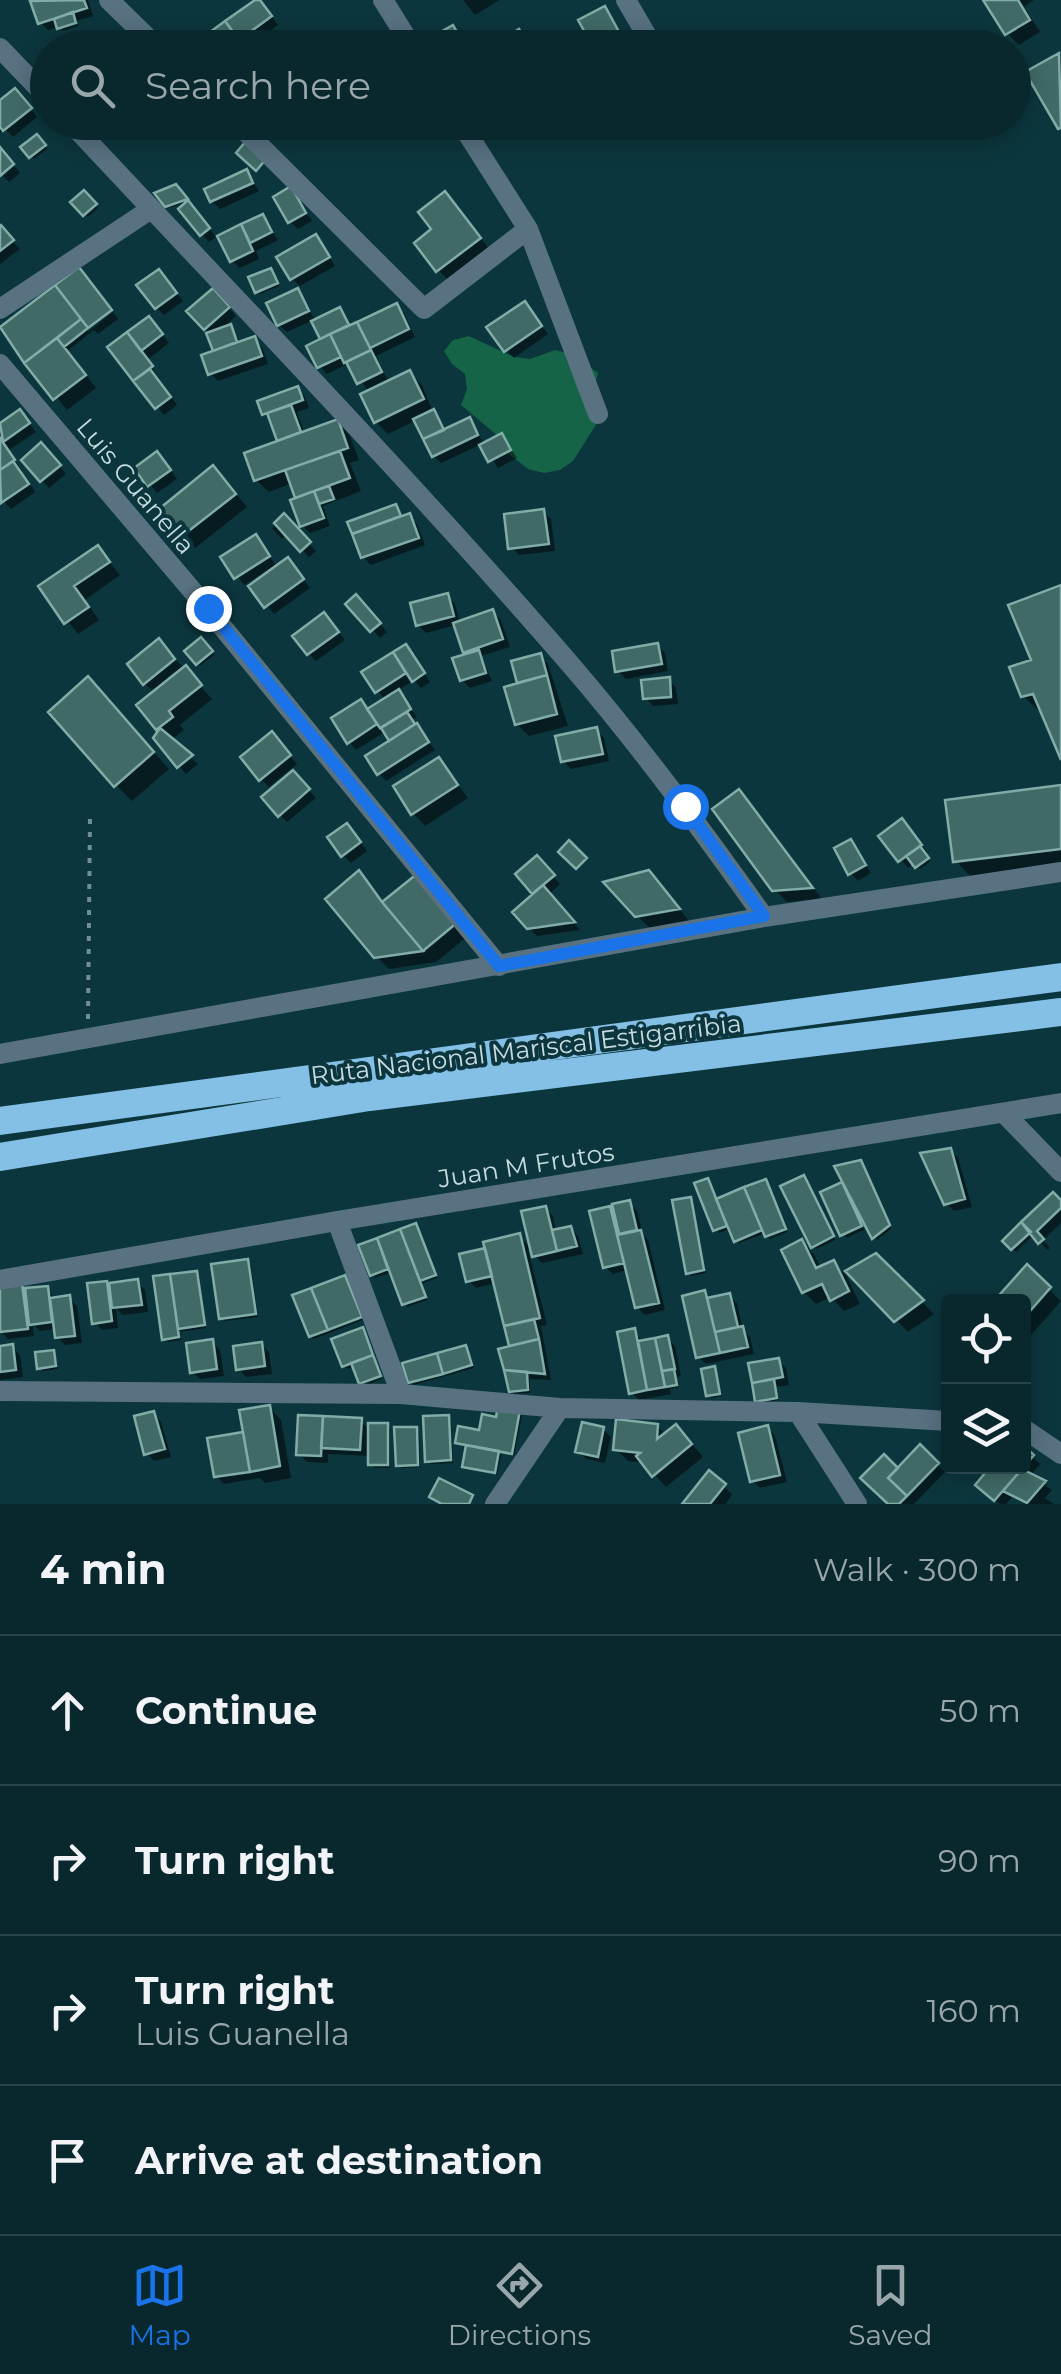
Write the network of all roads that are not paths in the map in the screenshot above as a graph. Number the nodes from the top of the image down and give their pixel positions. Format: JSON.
{"nodes":[{"id":1,"x":109,"y":0,"type":"edge"},
{"id":2,"x":382,"y":0,"type":"edge"},
{"id":3,"x":626,"y":0,"type":"edge"},
{"id":4,"x":140,"y":30,"type":"edge"},
{"id":5,"x":401,"y":30,"type":"edge"},
{"id":6,"x":644,"y":30,"type":"edge"},
{"id":7,"x":0,"y":48,"type":"edge"},
{"id":8,"x":30,"y":79,"type":"edge"},
{"id":9,"x":87,"y":140,"type":"edge"},
{"id":10,"x":254,"y":140,"type":"edge"},
{"id":11,"x":472,"y":140,"type":"edge"},
{"id":12,"x":151,"y":209,"type":"junction"},
{"id":13,"x":528,"y":228,"type":"junction"},
{"id":14,"x":0,"y":309,"type":"edge"},
{"id":15,"x":0,"y":364,"type":"edge"},
{"id":16,"x":598,"y":414,"type":"dead end"},
{"id":17,"x":1061,"y":872,"type":"edge"},
{"id":18,"x":764,"y":916,"type":"junction"},
{"id":19,"x":499,"y":966,"type":"junction"},
{"id":20,"x":1061,"y":977,"type":"edge"},
{"id":21,"x":1061,"y":1012,"type":"edge"},
{"id":22,"x":0,"y":1054,"type":"edge"},
{"id":23,"x":1061,"y":1103,"type":"edge"},
{"id":24,"x":1004,"y":1113,"type":"junction"},
{"id":25,"x":0,"y":1121,"type":"edge"},
{"id":26,"x":0,"y":1157,"type":"edge"},
{"id":27,"x":1061,"y":1172,"type":"edge"},
{"id":28,"x":337,"y":1221,"type":"junction"},
{"id":29,"x":0,"y":1280,"type":"edge"},
{"id":30,"x":0,"y":1390,"type":"edge"},
{"id":31,"x":401,"y":1394,"type":"junction"},
{"id":32,"x":560,"y":1408,"type":"junction"},
{"id":33,"x":798,"y":1412,"type":"junction"},
{"id":34,"x":941,"y":1420,"type":"edge"},
{"id":35,"x":1031,"y":1434,"type":"edge"},
{"id":36,"x":1061,"y":1454,"type":"edge"},
{"id":37,"x":495,"y":1504,"type":"edge"},
{"id":38,"x":858,"y":1504,"type":"edge"}],
"edges":[{"from":1,"to":4,"type":"street"},
{"from":2,"to":5,"type":"street"},
{"from":3,"to":6,"type":"street"},
{"from":7,"to":8,"type":"street"},
{"from":9,"to":12,"type":"street"},
{"from":10,"to":13,"type":"street"},
{"from":11,"to":13,"type":"street"},
{"from":12,"to":14,"type":"street"},
{"from":12,"to":18,"type":"street"},
{"from":13,"to":16,"type":"street"},
{"from":15,"to":19,"type":"street","name":"Luis Guanella"},
{"from":17,"to":18,"type":"street"},
{"from":18,"to":19,"type":"street"},
{"from":19,"to":22,"type":"street"},
{"from":20,"to":25,"type":"highway","name":"Ruta Nacional Mariscal Estigarribia"},
{"from":21,"to":26,"type":"highway","name":"Ruta Nacional Mariscal Estigarribia"},
{"from":23,"to":24,"type":"street","name":"Juan M Frutos"},
{"from":24,"to":27,"type":"street"},
{"from":24,"to":28,"type":"street","name":"Juan M Frutos"},
{"from":28,"to":29,"type":"street","name":"Juan M Frutos"},
{"from":28,"to":31,"type":"street"},
{"from":30,"to":31,"type":"street"},
{"from":31,"to":32,"type":"street"},
{"from":32,"to":33,"type":"street"},
{"from":32,"to":37,"type":"street"},
{"from":33,"to":34,"type":"street"},
{"from":33,"to":38,"type":"street"},
{"from":35,"to":36,"type":"street"}]}
